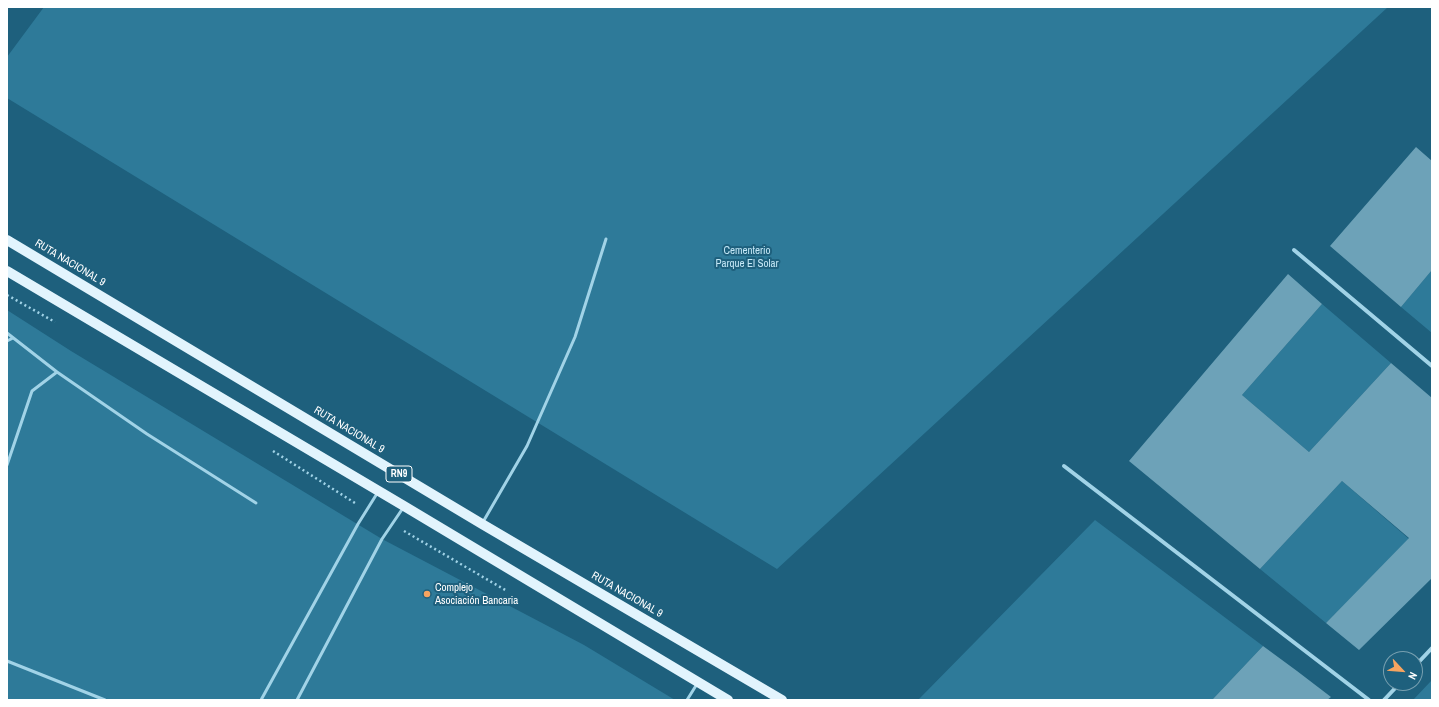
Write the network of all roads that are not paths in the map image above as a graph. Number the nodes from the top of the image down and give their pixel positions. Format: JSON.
{"nodes":[{"id":1,"x":606,"y":239,"type":"dead end"},
{"id":2,"x":7,"y":240,"type":"edge"},
{"id":3,"x":1294,"y":250,"type":"dead end"},
{"id":4,"x":7,"y":271,"type":"edge"},
{"id":5,"x":7,"y":333,"type":"edge"},
{"id":6,"x":13,"y":338,"type":"junction"},
{"id":7,"x":7,"y":340,"type":"edge"},
{"id":8,"x":1432,"y":366,"type":"edge"},
{"id":9,"x":57,"y":372,"type":"junction"},
{"id":10,"x":7,"y":465,"type":"edge"},
{"id":11,"x":1064,"y":466,"type":"dead end"},
{"id":12,"x":378,"y":492,"type":"junction"},
{"id":13,"x":256,"y":503,"type":"dead end"},
{"id":14,"x":404,"y":506,"type":"junction"},
{"id":15,"x":482,"y":524,"type":"junction"},
{"id":16,"x":1432,"y":648,"type":"edge"},
{"id":17,"x":1423,"y":658,"type":"edge"},
{"id":18,"x":7,"y":661,"type":"edge"},
{"id":19,"x":698,"y":682,"type":"junction"},
{"id":20,"x":1392,"y":691,"type":"edge"},
{"id":21,"x":105,"y":700,"type":"edge"},
{"id":22,"x":261,"y":700,"type":"edge"},
{"id":23,"x":297,"y":700,"type":"edge"},
{"id":24,"x":687,"y":700,"type":"edge"},
{"id":25,"x":728,"y":700,"type":"edge"},
{"id":26,"x":782,"y":700,"type":"edge"},
{"id":27,"x":1369,"y":700,"type":"edge"},
{"id":28,"x":1384,"y":700,"type":"edge"}],
"edges":[{"from":1,"to":15,"type":"lane"},
{"from":2,"to":15,"type":"main road","name":"RUTA NACIONAL 9","number":"RN9"},
{"from":3,"to":8,"type":"street"},
{"from":4,"to":12,"type":"main road","number":"RN9"},
{"from":5,"to":6,"type":"lane"},
{"from":6,"to":7,"type":"lane"},
{"from":6,"to":9,"type":"lane"},
{"from":9,"to":10,"type":"lane"},
{"from":9,"to":13,"type":"lane"},
{"from":11,"to":27,"type":"street"},
{"from":12,"to":14,"type":"main road","number":"RN9"},
{"from":12,"to":22,"type":"lane"},
{"from":14,"to":19,"type":"main road","number":"RN9"},
{"from":14,"to":23,"type":"lane"},
{"from":15,"to":26,"type":"main road","name":"RUTA NACIONAL 9","number":"RN9"},
{"from":16,"to":17,"type":"street"},
{"from":18,"to":21,"type":"lane"},
{"from":19,"to":24,"type":"lane"},
{"from":19,"to":25,"type":"main road","number":"RN9"},
{"from":20,"to":28,"type":"street"}]}
